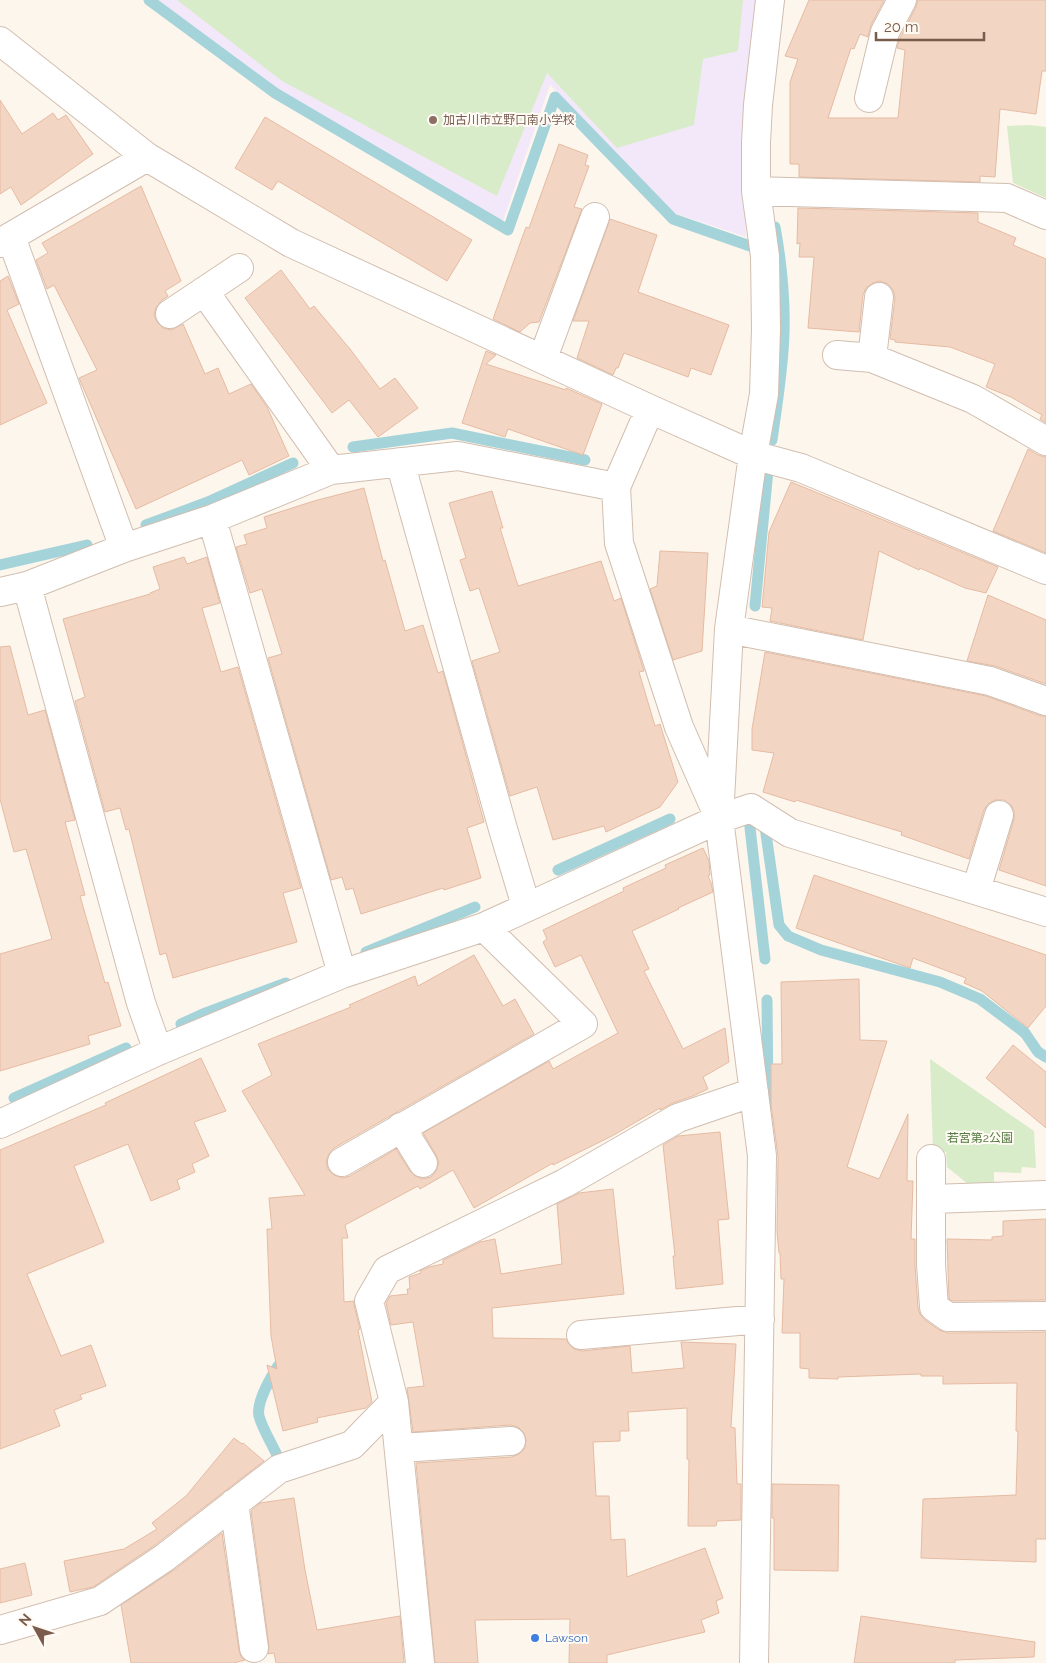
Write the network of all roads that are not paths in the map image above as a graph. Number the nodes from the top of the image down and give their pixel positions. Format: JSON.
{"nodes":[{"id":1,"x":770,"y":0,"type":"edge"},
{"id":2,"x":902,"y":0,"type":"edge"},
{"id":3,"x":0,"y":41,"type":"edge"},
{"id":4,"x":869,"y":98,"type":"dead end"},
{"id":5,"x":147,"y":157,"type":"junction"},
{"id":6,"x":756,"y":191,"type":"junction"},
{"id":7,"x":1046,"y":215,"type":"edge"},
{"id":8,"x":595,"y":217,"type":"dead end"},
{"id":9,"x":5,"y":240,"type":"edge"},
{"id":10,"x":239,"y":268,"type":"dead end"},
{"id":11,"x":204,"y":291,"type":"junction"},
{"id":12,"x":879,"y":297,"type":"dead end"},
{"id":13,"x":170,"y":314,"type":"dead end"},
{"id":14,"x":837,"y":355,"type":"dead end"},
{"id":15,"x":542,"y":358,"type":"junction"},
{"id":16,"x":872,"y":358,"type":"junction"},
{"id":17,"x":650,"y":409,"type":"junction"},
{"id":18,"x":1046,"y":441,"type":"edge"},
{"id":19,"x":753,"y":455,"type":"junction"},
{"id":20,"x":400,"y":462,"type":"junction"},
{"id":21,"x":331,"y":470,"type":"junction"},
{"id":22,"x":616,"y":487,"type":"junction"},
{"id":23,"x":212,"y":519,"type":"junction"},
{"id":24,"x":124,"y":548,"type":"junction"},
{"id":25,"x":1046,"y":570,"type":"edge"},
{"id":26,"x":27,"y":586,"type":"junction"},
{"id":27,"x":0,"y":592,"type":"edge"},
{"id":28,"x":729,"y":629,"type":"junction"},
{"id":29,"x":1046,"y":701,"type":"edge"},
{"id":30,"x":999,"y":815,"type":"dead end"},
{"id":31,"x":719,"y":819,"type":"junction"},
{"id":32,"x":976,"y":890,"type":"junction"},
{"id":33,"x":526,"y":906,"type":"junction"},
{"id":34,"x":1046,"y":912,"type":"edge"},
{"id":35,"x":484,"y":927,"type":"junction"},
{"id":36,"x":342,"y":974,"type":"junction"},
{"id":37,"x":158,"y":1051,"type":"junction"},
{"id":38,"x":754,"y":1092,"type":"junction"},
{"id":39,"x":0,"y":1124,"type":"edge"},
{"id":40,"x":401,"y":1127,"type":"junction"},
{"id":41,"x":931,"y":1159,"type":"dead end"},
{"id":42,"x":342,"y":1162,"type":"dead end"},
{"id":43,"x":423,"y":1163,"type":"dead end"},
{"id":44,"x":1046,"y":1195,"type":"edge"},
{"id":45,"x":932,"y":1199,"type":"junction"},
{"id":46,"x":1046,"y":1316,"type":"edge"},
{"id":47,"x":760,"y":1319,"type":"junction"},
{"id":48,"x":581,"y":1335,"type":"dead end"},
{"id":49,"x":394,"y":1402,"type":"junction"},
{"id":50,"x":511,"y":1440,"type":"dead end"},
{"id":51,"x":400,"y":1448,"type":"junction"},
{"id":52,"x":234,"y":1503,"type":"junction"},
{"id":53,"x":0,"y":1630,"type":"edge"},
{"id":54,"x":254,"y":1648,"type":"dead end"},
{"id":55,"x":420,"y":1663,"type":"edge"},
{"id":56,"x":754,"y":1663,"type":"edge"}],
"edges":[{"from":1,"to":6,"type":"street"},
{"from":2,"to":4,"type":"street"},
{"from":3,"to":5,"type":"street"},
{"from":5,"to":9,"type":"street"},
{"from":5,"to":15,"type":"street"},
{"from":6,"to":7,"type":"street"},
{"from":6,"to":19,"type":"street"},
{"from":8,"to":15,"type":"street"},
{"from":9,"to":24,"type":"street"},
{"from":10,"to":11,"type":"street"},
{"from":11,"to":13,"type":"street"},
{"from":11,"to":21,"type":"street"},
{"from":12,"to":16,"type":"street"},
{"from":14,"to":16,"type":"street"},
{"from":15,"to":17,"type":"street"},
{"from":16,"to":18,"type":"street"},
{"from":17,"to":19,"type":"street"},
{"from":17,"to":22,"type":"street"},
{"from":19,"to":25,"type":"street"},
{"from":19,"to":28,"type":"street"},
{"from":20,"to":21,"type":"street"},
{"from":20,"to":22,"type":"street"},
{"from":20,"to":33,"type":"street"},
{"from":21,"to":23,"type":"street"},
{"from":22,"to":31,"type":"street"},
{"from":23,"to":24,"type":"street"},
{"from":23,"to":36,"type":"street"},
{"from":24,"to":26,"type":"street"},
{"from":26,"to":27,"type":"street"},
{"from":26,"to":37,"type":"street"},
{"from":28,"to":29,"type":"street"},
{"from":28,"to":31,"type":"street"},
{"from":30,"to":32,"type":"street"},
{"from":31,"to":32,"type":"street"},
{"from":31,"to":33,"type":"street"},
{"from":31,"to":38,"type":"street"},
{"from":32,"to":34,"type":"street"},
{"from":33,"to":35,"type":"street"},
{"from":35,"to":36,"type":"street"},
{"from":35,"to":40,"type":"street"},
{"from":36,"to":37,"type":"street"},
{"from":37,"to":39,"type":"street"},
{"from":38,"to":47,"type":"street"},
{"from":38,"to":49,"type":"street"},
{"from":40,"to":42,"type":"street"},
{"from":40,"to":43,"type":"street"},
{"from":41,"to":45,"type":"street"},
{"from":44,"to":45,"type":"street"},
{"from":45,"to":46,"type":"street"},
{"from":47,"to":48,"type":"street"},
{"from":47,"to":56,"type":"street"},
{"from":49,"to":51,"type":"street"},
{"from":49,"to":52,"type":"street"},
{"from":50,"to":51,"type":"street"},
{"from":51,"to":55,"type":"street"},
{"from":52,"to":53,"type":"street"},
{"from":52,"to":54,"type":"street"}]}
